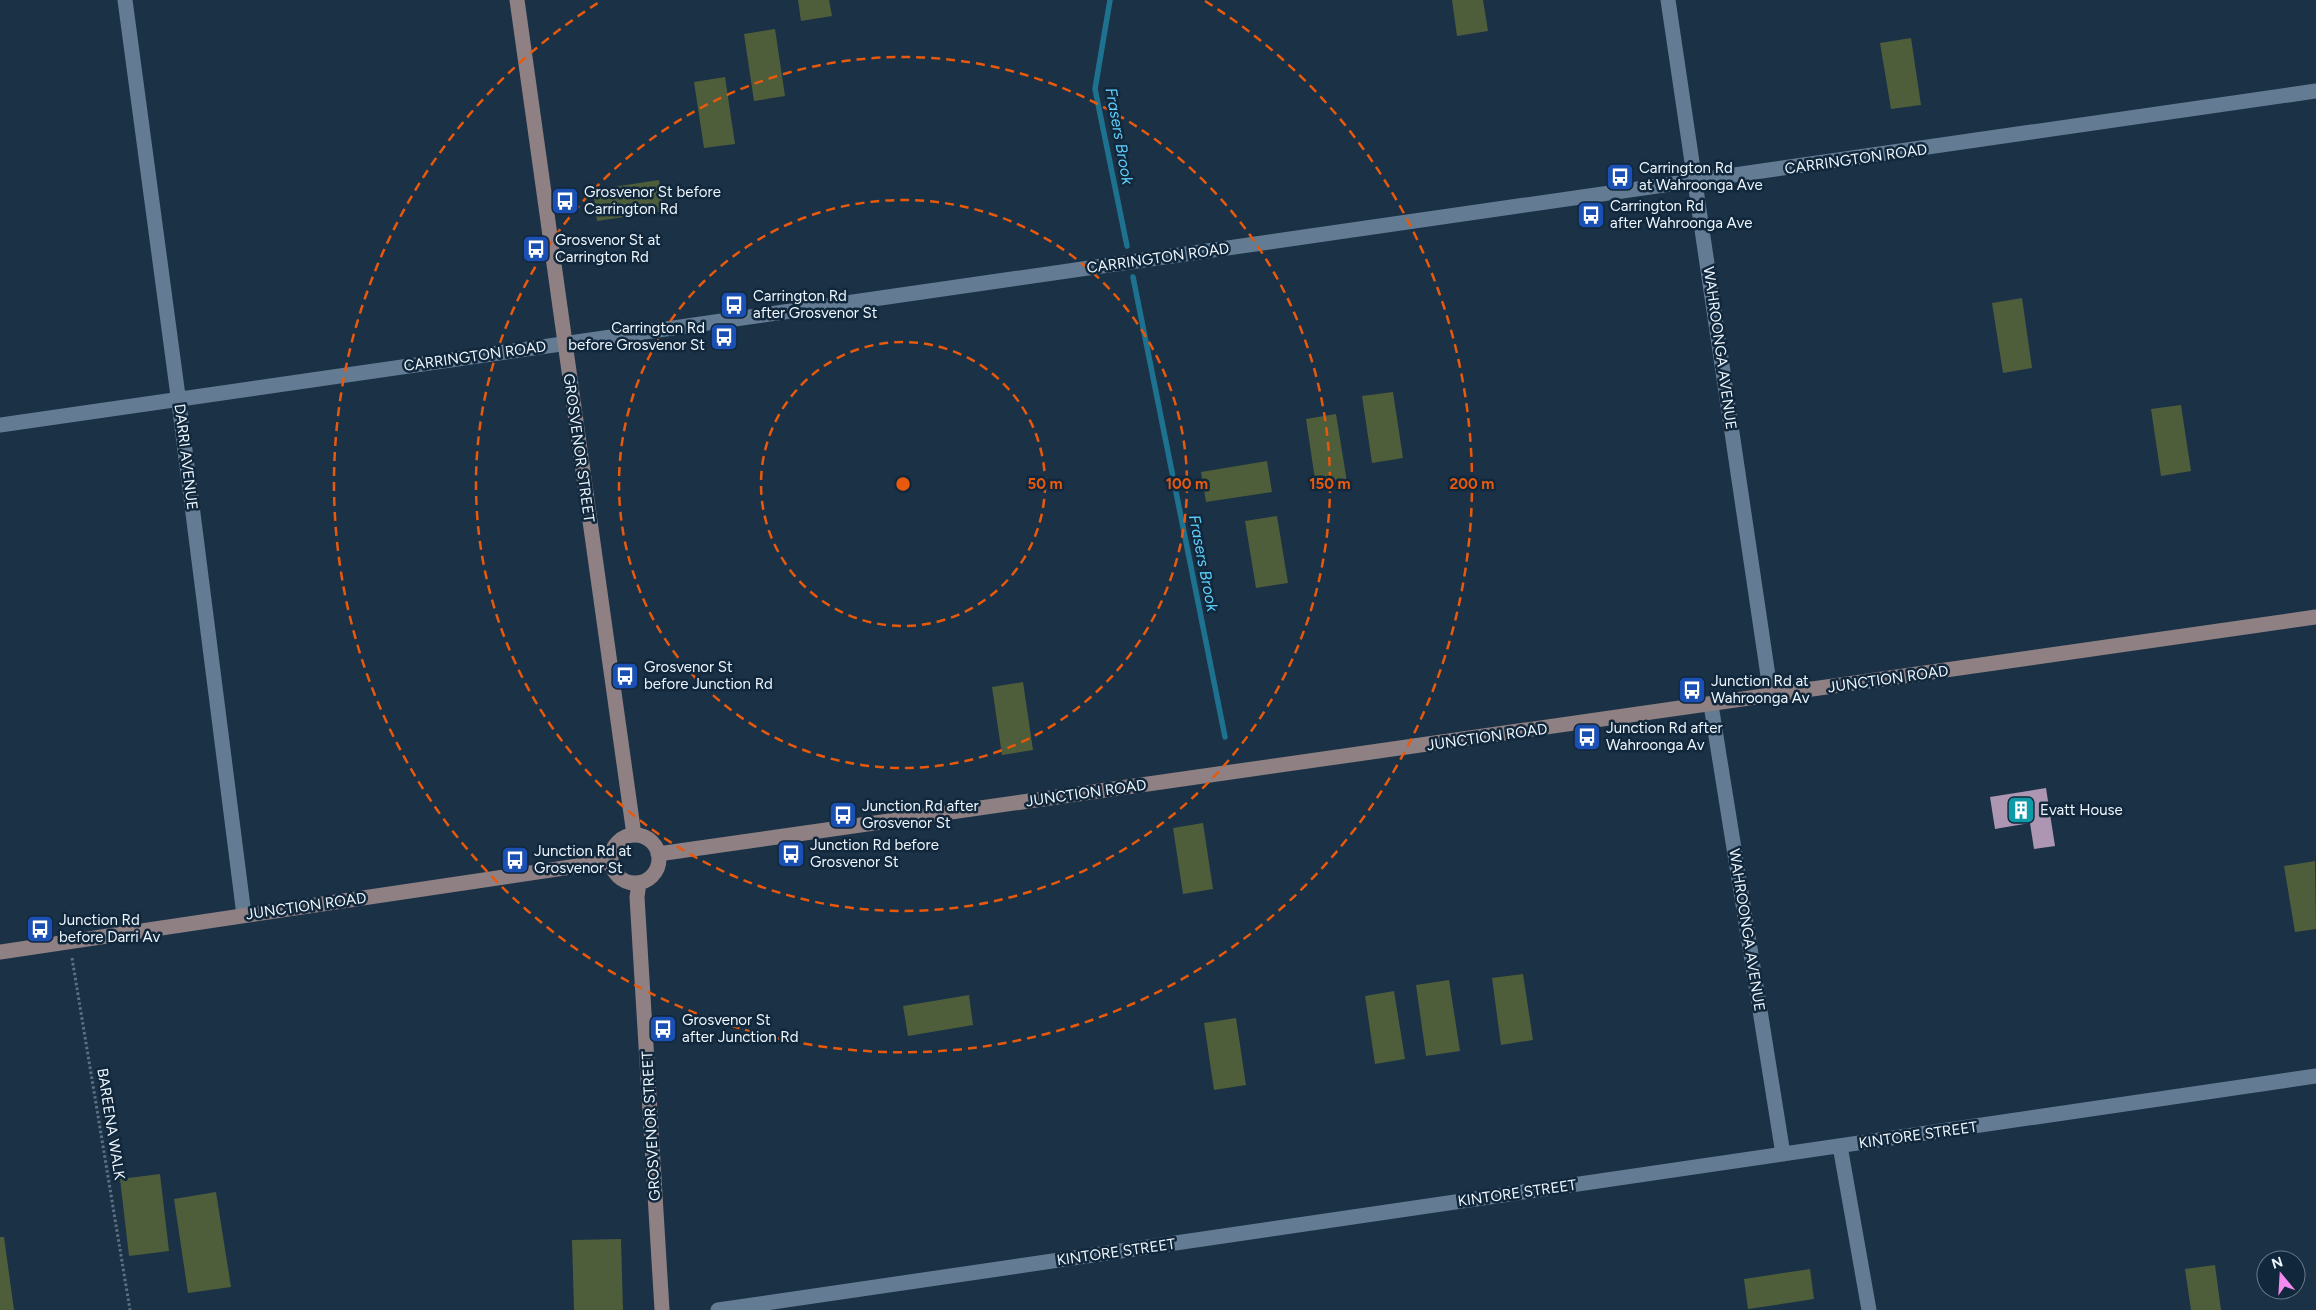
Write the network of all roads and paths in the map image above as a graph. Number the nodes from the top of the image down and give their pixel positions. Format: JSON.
{"nodes":[{"id":1,"x":125,"y":0,"type":"edge"},
{"id":2,"x":517,"y":0,"type":"edge"},
{"id":3,"x":1668,"y":0,"type":"edge"},
{"id":4,"x":2316,"y":91,"type":"edge"},
{"id":5,"x":1695,"y":182,"type":"junction"},
{"id":6,"x":564,"y":343,"type":"junction"},
{"id":7,"x":179,"y":399,"type":"junction"},
{"id":8,"x":0,"y":424,"type":"edge"},
{"id":9,"x":2316,"y":617,"type":"edge"},
{"id":10,"x":1771,"y":696,"type":"junction"},
{"id":11,"x":1711,"y":705,"type":"junction"},
{"id":12,"x":634,"y":836,"type":"junction"},
{"id":13,"x":658,"y":854,"type":"junction"},
{"id":14,"x":611,"y":861,"type":"junction"},
{"id":15,"x":639,"y":883,"type":"junction"},
{"id":16,"x":244,"y":915,"type":"junction"},
{"id":17,"x":70,"y":942,"type":"junction"},
{"id":18,"x":0,"y":952,"type":"edge"},
{"id":19,"x":2316,"y":1076,"type":"edge"},
{"id":20,"x":1840,"y":1146,"type":"junction"},
{"id":21,"x":1783,"y":1154,"type":"junction"},
{"id":22,"x":130,"y":1310,"type":"edge"},
{"id":23,"x":662,"y":1310,"type":"edge"},
{"id":24,"x":718,"y":1310,"type":"edge"},
{"id":25,"x":1869,"y":1310,"type":"edge"}],
"edges":[{"from":1,"to":7,"type":"street","name":"DARRI AVENUE"},
{"from":2,"to":6,"type":"main road","name":"GROSVENOR STREET"},
{"from":3,"to":5,"type":"street","name":"WAHROONGA AVENUE"},
{"from":4,"to":5,"type":"street","name":"CARRINGTON ROAD"},
{"from":5,"to":6,"type":"street","name":"CARRINGTON ROAD"},
{"from":5,"to":10,"type":"street","name":"WAHROONGA AVENUE"},
{"from":6,"to":7,"type":"street","name":"CARRINGTON ROAD"},
{"from":6,"to":12,"type":"main road","name":"GROSVENOR STREET"},
{"from":7,"to":8,"type":"street","name":"CARRINGTON ROAD"},
{"from":7,"to":16,"type":"street","name":"DARRI AVENUE"},
{"from":9,"to":10,"type":"main road","name":"JUNCTION ROAD"},
{"from":10,"to":11,"type":"main road","name":"JUNCTION ROAD"},
{"from":11,"to":13,"type":"main road","name":"JUNCTION ROAD"},
{"from":11,"to":21,"type":"street","name":"WAHROONGA AVENUE"},
{"from":12,"to":13,"type":"main road"},
{"from":12,"to":14,"type":"main road"},
{"from":13,"to":15,"type":"main road"},
{"from":14,"to":15,"type":"main road"},
{"from":14,"to":16,"type":"main road","name":"JUNCTION ROAD"},
{"from":15,"to":23,"type":"main road","name":"GROSVENOR STREET"},
{"from":16,"to":17,"type":"main road","name":"JUNCTION ROAD"},
{"from":17,"to":18,"type":"main road","name":"JUNCTION ROAD"},
{"from":17,"to":22,"type":"path","name":"BAREENA WALK"},
{"from":19,"to":20,"type":"street","name":"KINTORE STREET"},
{"from":20,"to":21,"type":"street","name":"KINTORE STREET"},
{"from":20,"to":25,"type":"street"},
{"from":21,"to":24,"type":"street","name":"KINTORE STREET"}]}
